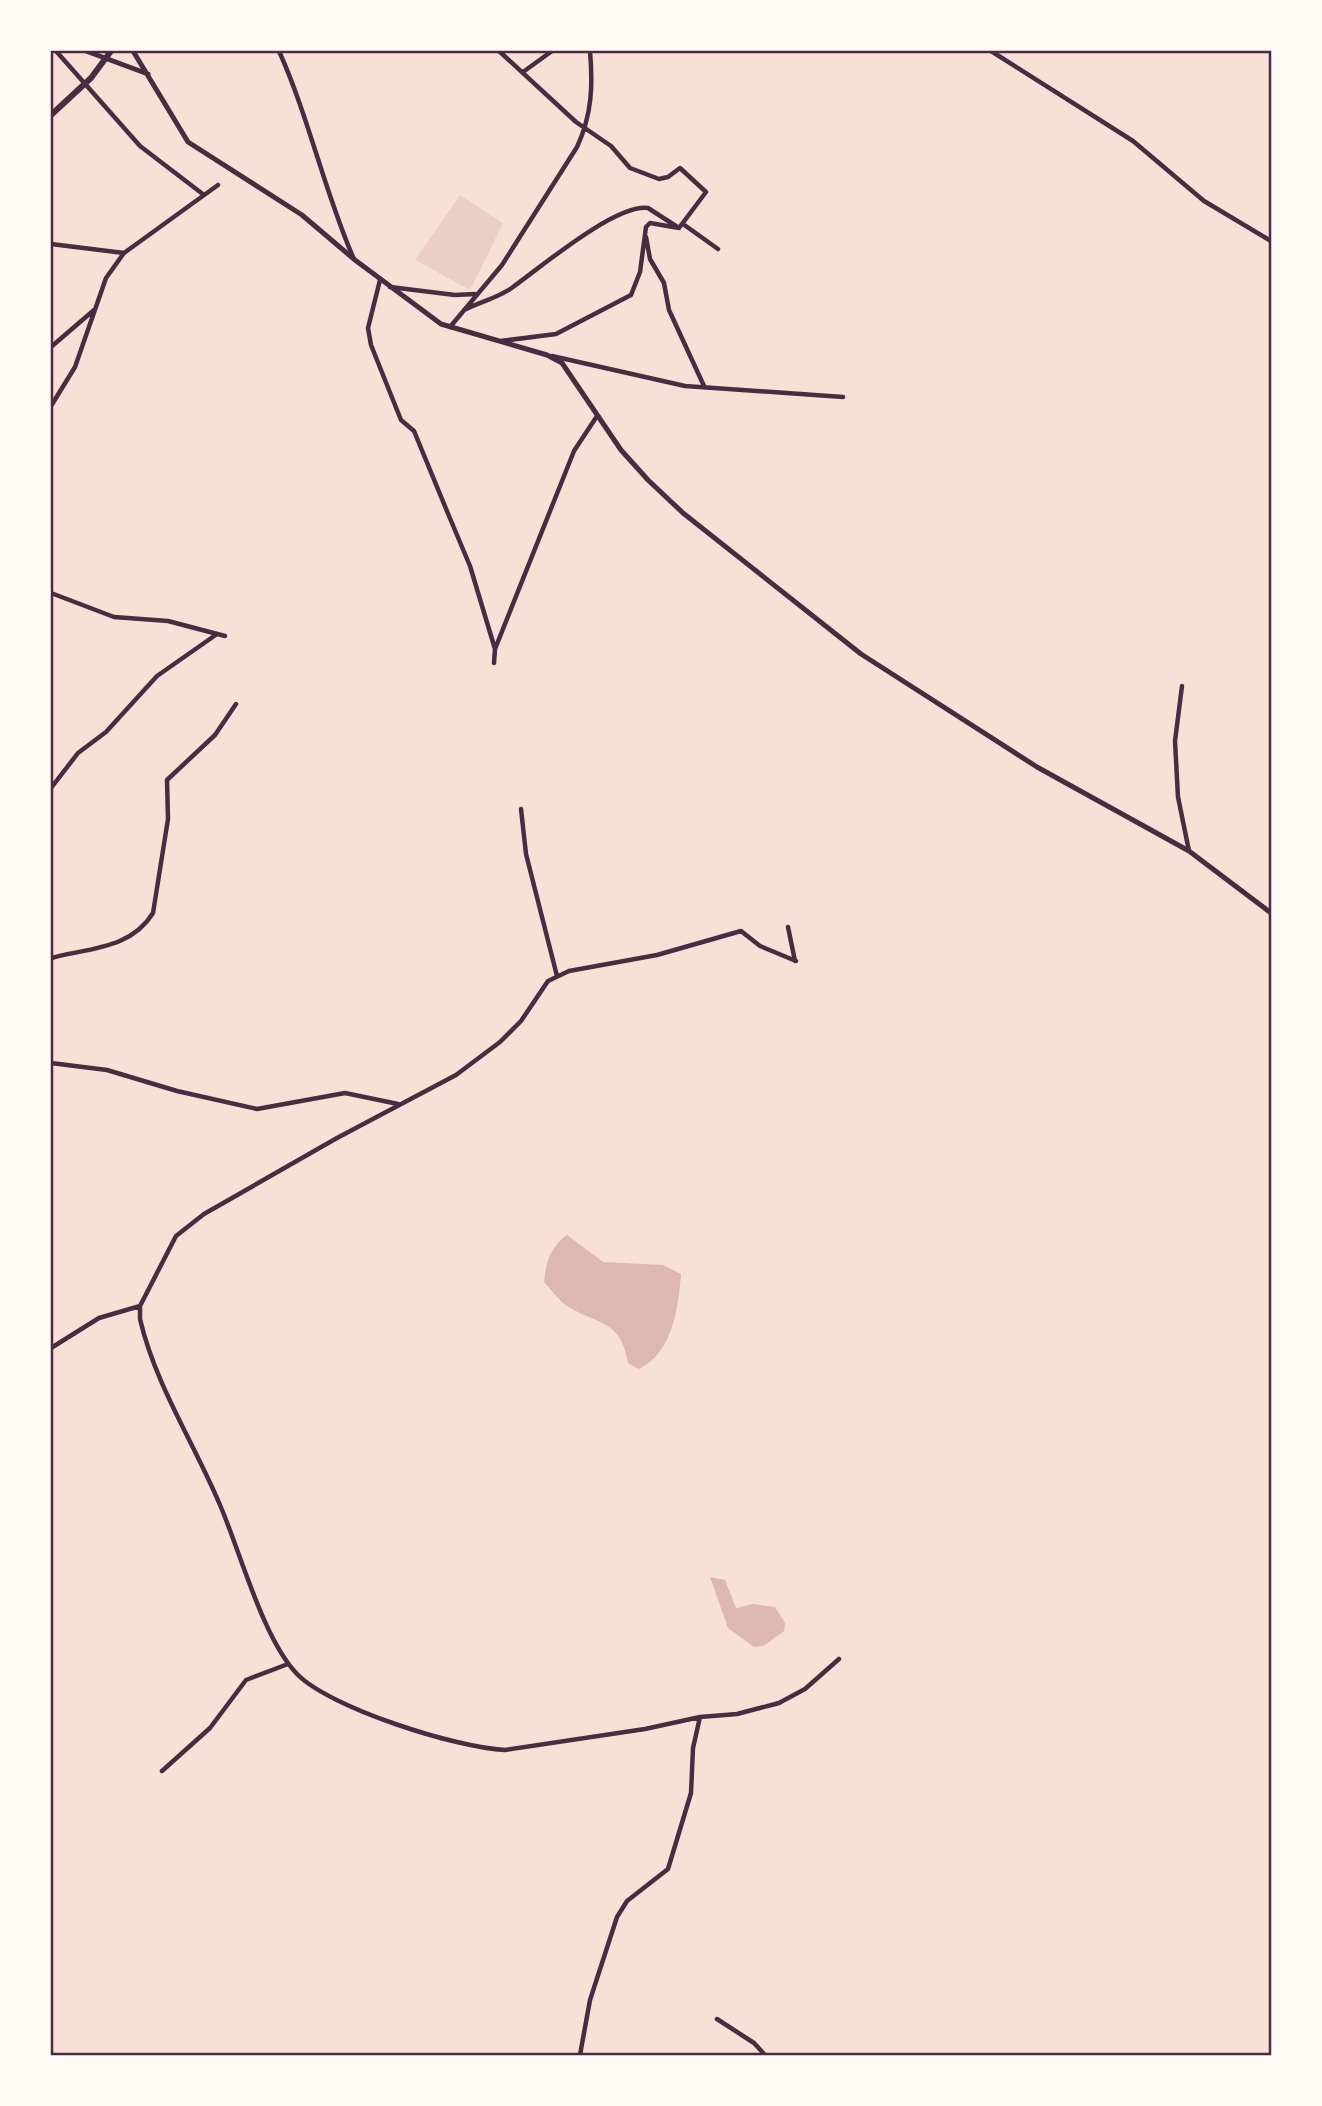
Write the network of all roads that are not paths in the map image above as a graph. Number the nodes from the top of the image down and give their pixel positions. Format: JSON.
{"nodes":[{"id":1,"x":56,"y":51,"type":"edge"},
{"id":2,"x":86,"y":51,"type":"edge"},
{"id":3,"x":111,"y":51,"type":"edge"},
{"id":4,"x":134,"y":51,"type":"edge"},
{"id":5,"x":279,"y":51,"type":"edge"},
{"id":6,"x":499,"y":51,"type":"edge"},
{"id":7,"x":552,"y":51,"type":"edge"},
{"id":8,"x":590,"y":51,"type":"edge"},
{"id":9,"x":991,"y":51,"type":"edge"},
{"id":10,"x":106,"y":58,"type":"junction"},
{"id":11,"x":523,"y":72,"type":"junction"},
{"id":12,"x":149,"y":74,"type":"junction"},
{"id":13,"x":85,"y":85,"type":"junction"},
{"id":14,"x":51,"y":115,"type":"edge"},
{"id":15,"x":586,"y":129,"type":"junction"},
{"id":16,"x":218,"y":185,"type":"dead end"},
{"id":17,"x":204,"y":195,"type":"junction"},
{"id":18,"x":681,"y":226,"type":"junction"},
{"id":19,"x":645,"y":232,"type":"junction"},
{"id":20,"x":1271,"y":241,"type":"edge"},
{"id":21,"x":51,"y":244,"type":"edge"},
{"id":22,"x":718,"y":249,"type":"dead end"},
{"id":23,"x":124,"y":253,"type":"junction"},
{"id":24,"x":355,"y":260,"type":"junction"},
{"id":25,"x":380,"y":280,"type":"junction"},
{"id":26,"x":389,"y":287,"type":"junction"},
{"id":27,"x":476,"y":294,"type":"junction"},
{"id":28,"x":94,"y":310,"type":"junction"},
{"id":29,"x":463,"y":310,"type":"junction"},
{"id":30,"x":450,"y":327,"type":"junction"},
{"id":31,"x":494,"y":342,"type":"junction"},
{"id":32,"x":51,"y":347,"type":"edge"},
{"id":33,"x":547,"y":355,"type":"junction"},
{"id":34,"x":704,"y":386,"type":"junction"},
{"id":35,"x":843,"y":397,"type":"dead end"},
{"id":36,"x":51,"y":406,"type":"edge"},
{"id":37,"x":597,"y":416,"type":"junction"},
{"id":38,"x":51,"y":593,"type":"edge"},
{"id":39,"x":217,"y":634,"type":"junction"},
{"id":40,"x":225,"y":636,"type":"dead end"},
{"id":41,"x":495,"y":649,"type":"junction"},
{"id":42,"x":494,"y":663,"type":"dead end"},
{"id":43,"x":1182,"y":686,"type":"dead end"},
{"id":44,"x":236,"y":704,"type":"dead end"},
{"id":45,"x":51,"y":788,"type":"edge"},
{"id":46,"x":521,"y":809,"type":"dead end"},
{"id":47,"x":1189,"y":851,"type":"junction"},
{"id":48,"x":1271,"y":913,"type":"edge"},
{"id":49,"x":788,"y":927,"type":"dead end"},
{"id":50,"x":51,"y":958,"type":"edge"},
{"id":51,"x":557,"y":976,"type":"junction"},
{"id":52,"x":51,"y":1063,"type":"edge"},
{"id":53,"x":400,"y":1104,"type":"junction"},
{"id":54,"x":140,"y":1306,"type":"junction"},
{"id":55,"x":51,"y":1348,"type":"edge"},
{"id":56,"x":839,"y":1659,"type":"dead end"},
{"id":57,"x":288,"y":1664,"type":"junction"},
{"id":58,"x":700,"y":1717,"type":"junction"},
{"id":59,"x":162,"y":1771,"type":"dead end"},
{"id":60,"x":718,"y":2019,"type":"dead end"},
{"id":61,"x":580,"y":2055,"type":"edge"},
{"id":62,"x":765,"y":2055,"type":"edge"}],
"edges":[{"from":1,"to":13,"type":"street"},
{"from":2,"to":10,"type":"street"},
{"from":3,"to":10,"type":"main road"},
{"from":4,"to":12,"type":"street"},
{"from":5,"to":24,"type":"street"},
{"from":6,"to":11,"type":"street"},
{"from":7,"to":11,"type":"street"},
{"from":8,"to":15,"type":"street"},
{"from":9,"to":20,"type":"street"},
{"from":10,"to":12,"type":"street"},
{"from":10,"to":13,"type":"main road"},
{"from":11,"to":15,"type":"street"},
{"from":12,"to":24,"type":"street"},
{"from":13,"to":14,"type":"main road"},
{"from":13,"to":17,"type":"street"},
{"from":15,"to":18,"type":"street"},
{"from":15,"to":27,"type":"street"},
{"from":16,"to":17,"type":"street"},
{"from":17,"to":23,"type":"street"},
{"from":18,"to":19,"type":"street"},
{"from":18,"to":22,"type":"street"},
{"from":18,"to":29,"type":"street"},
{"from":19,"to":31,"type":"street"},
{"from":19,"to":34,"type":"street"},
{"from":21,"to":23,"type":"street"},
{"from":23,"to":28,"type":"street"},
{"from":24,"to":25,"type":"street"},
{"from":25,"to":26,"type":"street"},
{"from":25,"to":41,"type":"street"},
{"from":26,"to":27,"type":"street"},
{"from":26,"to":30,"type":"street"},
{"from":27,"to":29,"type":"street"},
{"from":28,"to":32,"type":"street"},
{"from":28,"to":36,"type":"street"},
{"from":29,"to":30,"type":"street"},
{"from":30,"to":31,"type":"street"},
{"from":31,"to":33,"type":"street"},
{"from":33,"to":34,"type":"street"},
{"from":33,"to":37,"type":"street"},
{"from":34,"to":35,"type":"street"},
{"from":37,"to":41,"type":"street"},
{"from":37,"to":47,"type":"street"},
{"from":38,"to":39,"type":"street"},
{"from":39,"to":40,"type":"street"},
{"from":39,"to":45,"type":"street"},
{"from":41,"to":42,"type":"street"},
{"from":43,"to":47,"type":"street"},
{"from":44,"to":50,"type":"street"},
{"from":46,"to":51,"type":"street"},
{"from":47,"to":48,"type":"street"},
{"from":49,"to":51,"type":"street"},
{"from":51,"to":53,"type":"street"},
{"from":52,"to":53,"type":"street"},
{"from":53,"to":54,"type":"street"},
{"from":54,"to":55,"type":"street"},
{"from":54,"to":57,"type":"street"},
{"from":56,"to":58,"type":"street"},
{"from":57,"to":58,"type":"street"},
{"from":57,"to":59,"type":"street"},
{"from":58,"to":61,"type":"street"},
{"from":60,"to":62,"type":"street"}]}
